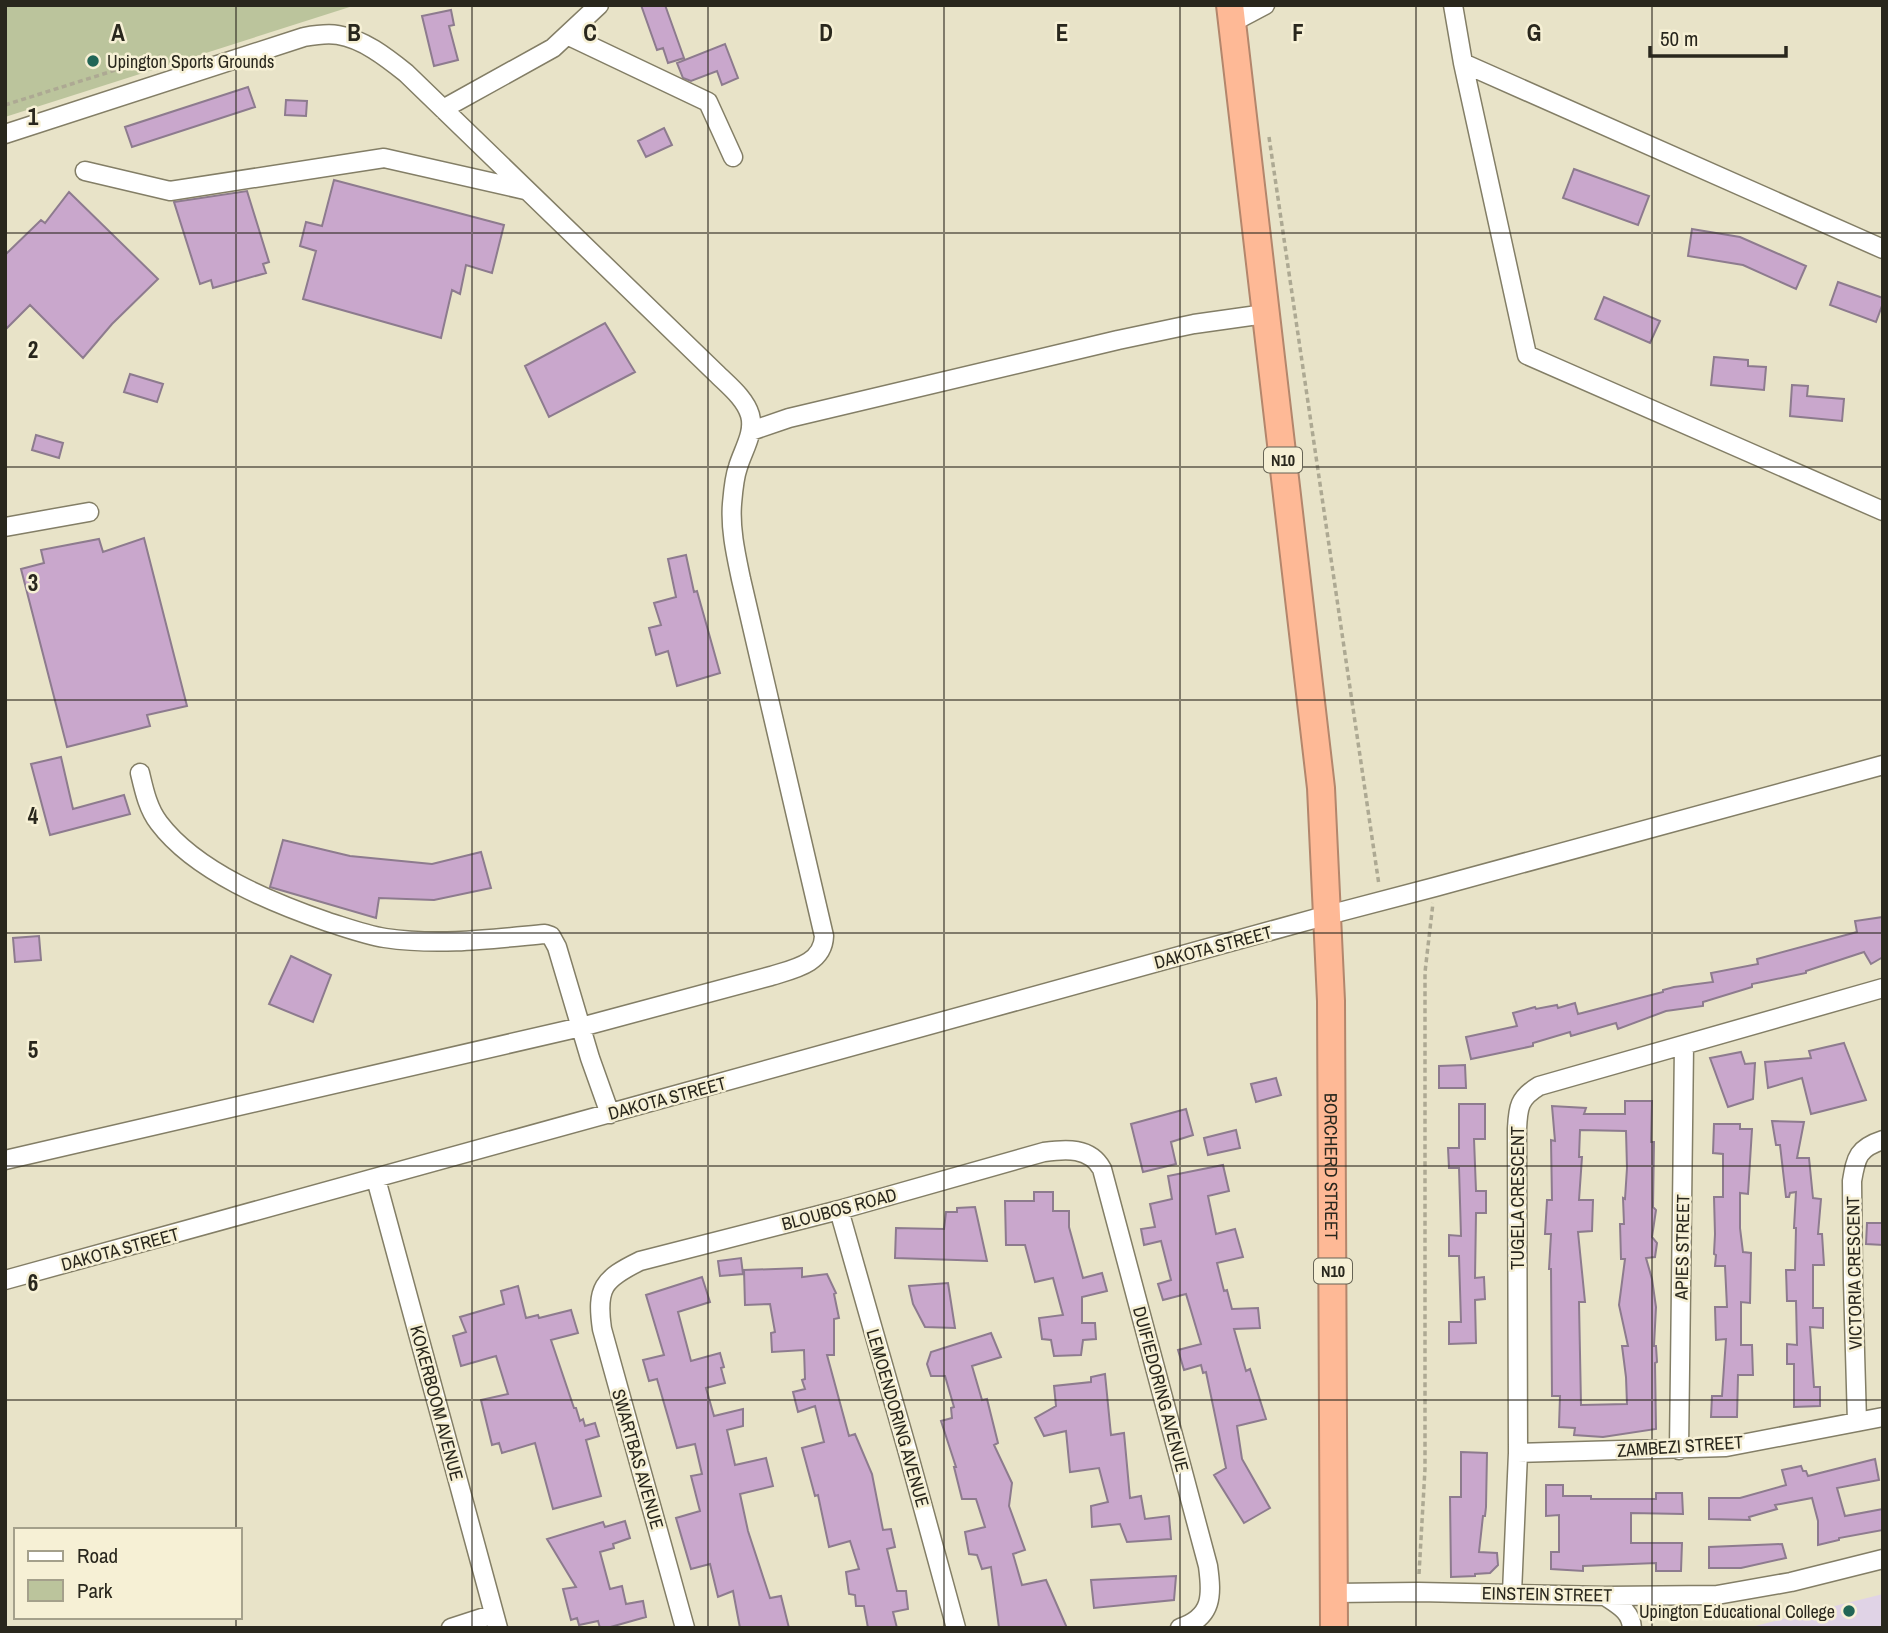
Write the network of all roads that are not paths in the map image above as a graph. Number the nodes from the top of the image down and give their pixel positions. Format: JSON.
{"nodes":[{"id":1,"x":599,"y":5,"type":"edge"},
{"id":2,"x":1265,"y":5,"type":"edge"},
{"id":3,"x":1453,"y":5,"type":"edge"},
{"id":4,"x":1231,"y":14,"type":"edge"},
{"id":5,"x":566,"y":35,"type":"junction"},
{"id":6,"x":1463,"y":63,"type":"junction"},
{"id":7,"x":443,"y":109,"type":"junction"},
{"id":8,"x":5,"y":134,"type":"edge"},
{"id":9,"x":733,"y":157,"type":"dead end"},
{"id":10,"x":85,"y":171,"type":"dead end"},
{"id":11,"x":527,"y":190,"type":"junction"},
{"id":12,"x":1883,"y":249,"type":"edge"},
{"id":13,"x":1265,"y":314,"type":"junction"},
{"id":14,"x":751,"y":430,"type":"junction"},
{"id":15,"x":1883,"y":511,"type":"edge"},
{"id":16,"x":89,"y":512,"type":"dead end"},
{"id":17,"x":5,"y":527,"type":"edge"},
{"id":18,"x":1883,"y":765,"type":"edge"},
{"id":19,"x":140,"y":774,"type":"dead end"},
{"id":20,"x":1328,"y":915,"type":"junction"},
{"id":21,"x":1883,"y":988,"type":"edge"},
{"id":22,"x":581,"y":1027,"type":"junction"},
{"id":23,"x":1684,"y":1045,"type":"junction"},
{"id":24,"x":610,"y":1114,"type":"junction"},
{"id":25,"x":1883,"y":1140,"type":"edge"},
{"id":26,"x":1083,"y":1152,"type":"joint"},
{"id":27,"x":5,"y":1160,"type":"edge"},
{"id":28,"x":376,"y":1179,"type":"junction"},
{"id":29,"x":839,"y":1210,"type":"junction"},
{"id":30,"x":5,"y":1280,"type":"edge"},
{"id":31,"x":603,"y":1289,"type":"joint"},
{"id":32,"x":1883,"y":1417,"type":"edge"},
{"id":33,"x":1857,"y":1422,"type":"junction"},
{"id":34,"x":1679,"y":1450,"type":"junction"},
{"id":35,"x":1518,"y":1453,"type":"junction"},
{"id":36,"x":1883,"y":1559,"type":"edge"},
{"id":37,"x":1334,"y":1593,"type":"junction"},
{"id":38,"x":1512,"y":1593,"type":"junction"},
{"id":39,"x":1605,"y":1597,"type":"junction"},
{"id":40,"x":496,"y":1621,"type":"edge"},
{"id":41,"x":1183,"y":1627,"type":"edge"},
{"id":42,"x":451,"y":1628,"type":"edge"},
{"id":43,"x":685,"y":1628,"type":"edge"},
{"id":44,"x":956,"y":1628,"type":"edge"},
{"id":45,"x":1334,"y":1628,"type":"edge"},
{"id":46,"x":1632,"y":1628,"type":"edge"}],
"edges":[{"from":1,"to":5,"type":"street"},
{"from":2,"to":4,"type":"street"},
{"from":3,"to":6,"type":"street"},
{"from":4,"to":13,"type":"highway","number":"N10"},
{"from":5,"to":7,"type":"street"},
{"from":5,"to":9,"type":"street"},
{"from":6,"to":12,"type":"street"},
{"from":6,"to":15,"type":"street"},
{"from":7,"to":8,"type":"street"},
{"from":7,"to":11,"type":"street"},
{"from":10,"to":11,"type":"street"},
{"from":11,"to":14,"type":"street"},
{"from":13,"to":14,"type":"street"},
{"from":13,"to":20,"type":"highway","number":"N10"},
{"from":14,"to":22,"type":"street"},
{"from":16,"to":17,"type":"street"},
{"from":18,"to":20,"type":"street","name":"DAKOTA STREET"},
{"from":19,"to":22,"type":"street"},
{"from":20,"to":24,"type":"street","name":"DAKOTA STREET"},
{"from":20,"to":37,"type":"highway","name":"BORCHERD STREET","number":"N10"},
{"from":21,"to":23,"type":"street","name":"TUGELA CRESCENT"},
{"from":22,"to":24,"type":"street"},
{"from":22,"to":27,"type":"street"},
{"from":23,"to":34,"type":"street","name":"APIES STREET"},
{"from":23,"to":35,"type":"street","name":"TUGELA CRESCENT"},
{"from":24,"to":28,"type":"street","name":"DAKOTA STREET"},
{"from":25,"to":33,"type":"street","name":"VICTORIA CRESCENT"},
{"from":26,"to":29,"type":"street","name":"BLOUBOS ROAD"},
{"from":26,"to":41,"type":"street","name":"DUIFIEDORING AVENUE"},
{"from":28,"to":30,"type":"street","name":"DAKOTA STREET"},
{"from":28,"to":40,"type":"street","name":"KOKERBOOM AVENUE"},
{"from":29,"to":31,"type":"street","name":"BLOUBOS ROAD"},
{"from":29,"to":44,"type":"street","name":"LEMOENDORING AVENUE"},
{"from":31,"to":43,"type":"street","name":"SWARTBAS AVENUE"},
{"from":32,"to":33,"type":"street","name":"ZAMBEZI STREET"},
{"from":33,"to":34,"type":"street","name":"ZAMBEZI STREET"},
{"from":34,"to":35,"type":"street","name":"ZAMBEZI STREET"},
{"from":35,"to":38,"type":"street","name":"TUGELA CRESCENT"},
{"from":36,"to":39,"type":"street","name":"EINSTEIN STREET"},
{"from":37,"to":38,"type":"street","name":"EINSTEIN STREET"},
{"from":37,"to":45,"type":"highway","name":"BORCHERD STREET","number":"N10"},
{"from":38,"to":39,"type":"street","name":"EINSTEIN STREET"},
{"from":39,"to":46,"type":"street"},
{"from":40,"to":42,"type":"street"}]}
